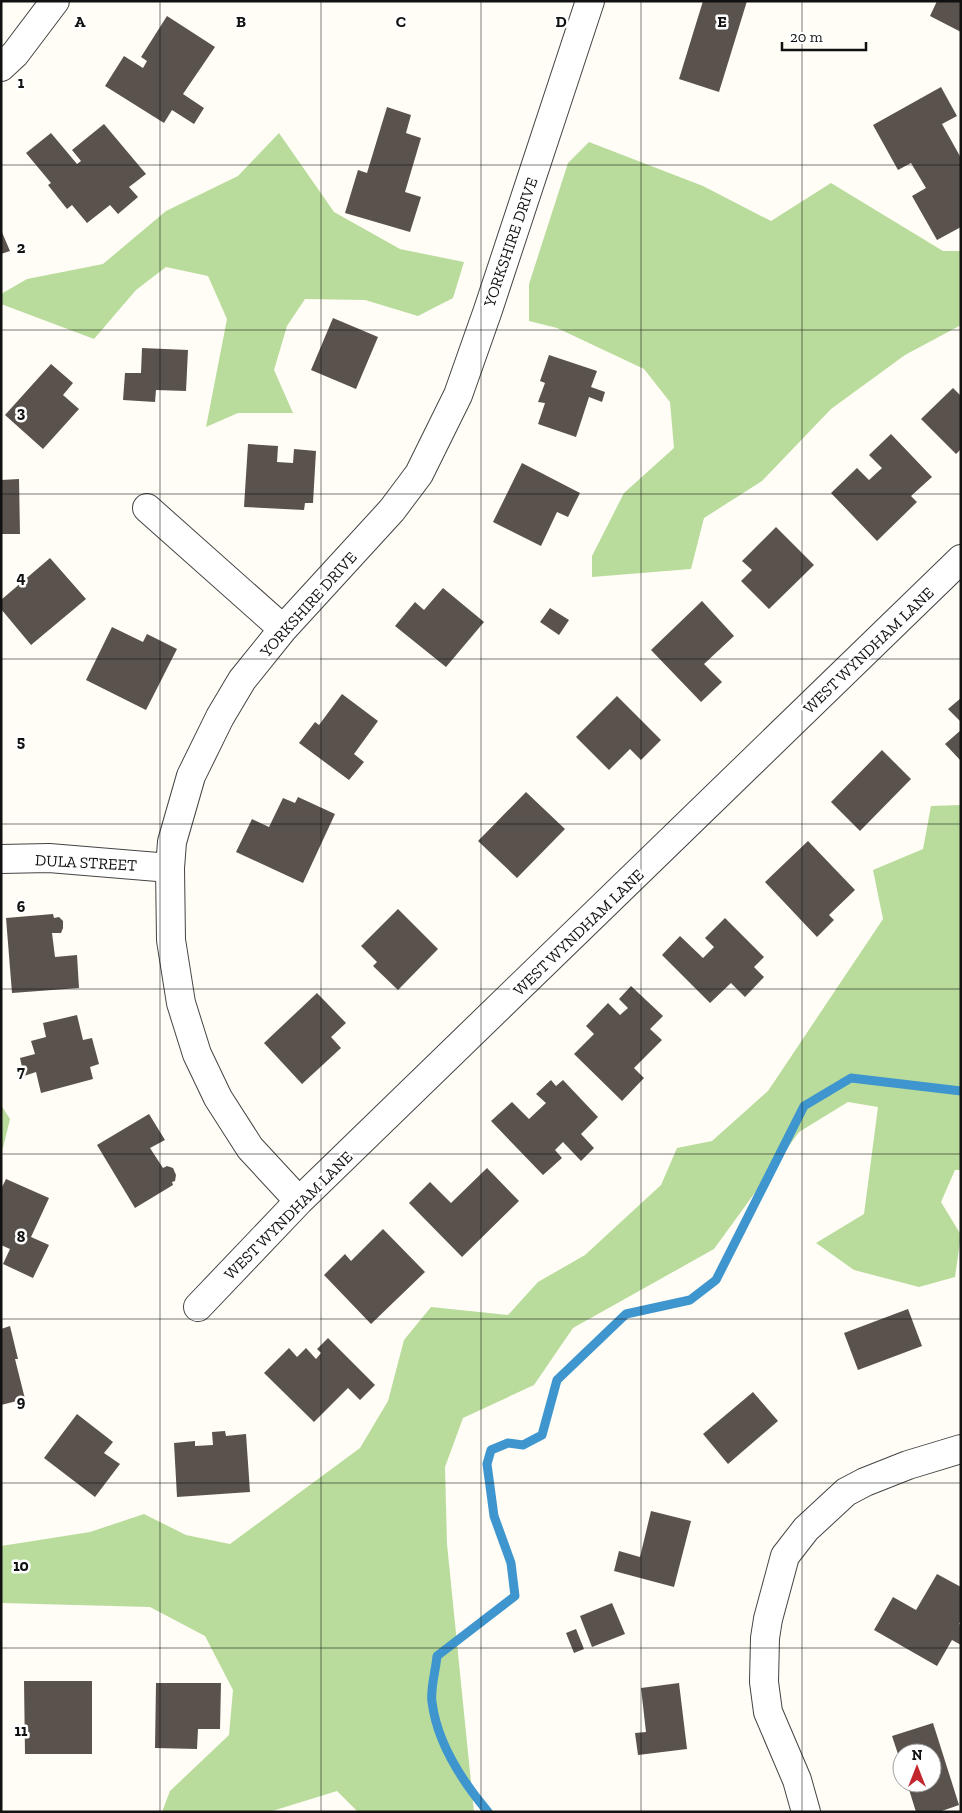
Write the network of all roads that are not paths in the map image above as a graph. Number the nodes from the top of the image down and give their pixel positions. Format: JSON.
{"nodes":[{"id":1,"x":55,"y":1,"type":"edge"},
{"id":2,"x":590,"y":1,"type":"edge"},
{"id":3,"x":1,"y":67,"type":"edge"},
{"id":4,"x":148,"y":508,"type":"dead end"},
{"id":5,"x":961,"y":559,"type":"edge"},
{"id":6,"x":283,"y":629,"type":"junction"},
{"id":7,"x":1,"y":859,"type":"edge"},
{"id":8,"x":170,"y":868,"type":"junction"},
{"id":9,"x":299,"y":1201,"type":"junction"},
{"id":10,"x":198,"y":1307,"type":"dead end"},
{"id":11,"x":961,"y":1450,"type":"edge"},
{"id":12,"x":806,"y":1812,"type":"edge"}],
"edges":[{"from":1,"to":3,"type":"street"},
{"from":2,"to":6,"type":"street","name":"YORKSHIRE DRIVE"},
{"from":4,"to":6,"type":"street"},
{"from":5,"to":9,"type":"street","name":"WEST WYNDHAM LANE"},
{"from":6,"to":8,"type":"street","name":"YORKSHIRE DRIVE"},
{"from":7,"to":8,"type":"street","name":"DULA STREET"},
{"from":8,"to":9,"type":"street","name":"YORKSHIRE DRIVE"},
{"from":9,"to":10,"type":"street","name":"WEST WYNDHAM LANE"},
{"from":11,"to":12,"type":"street"}]}
